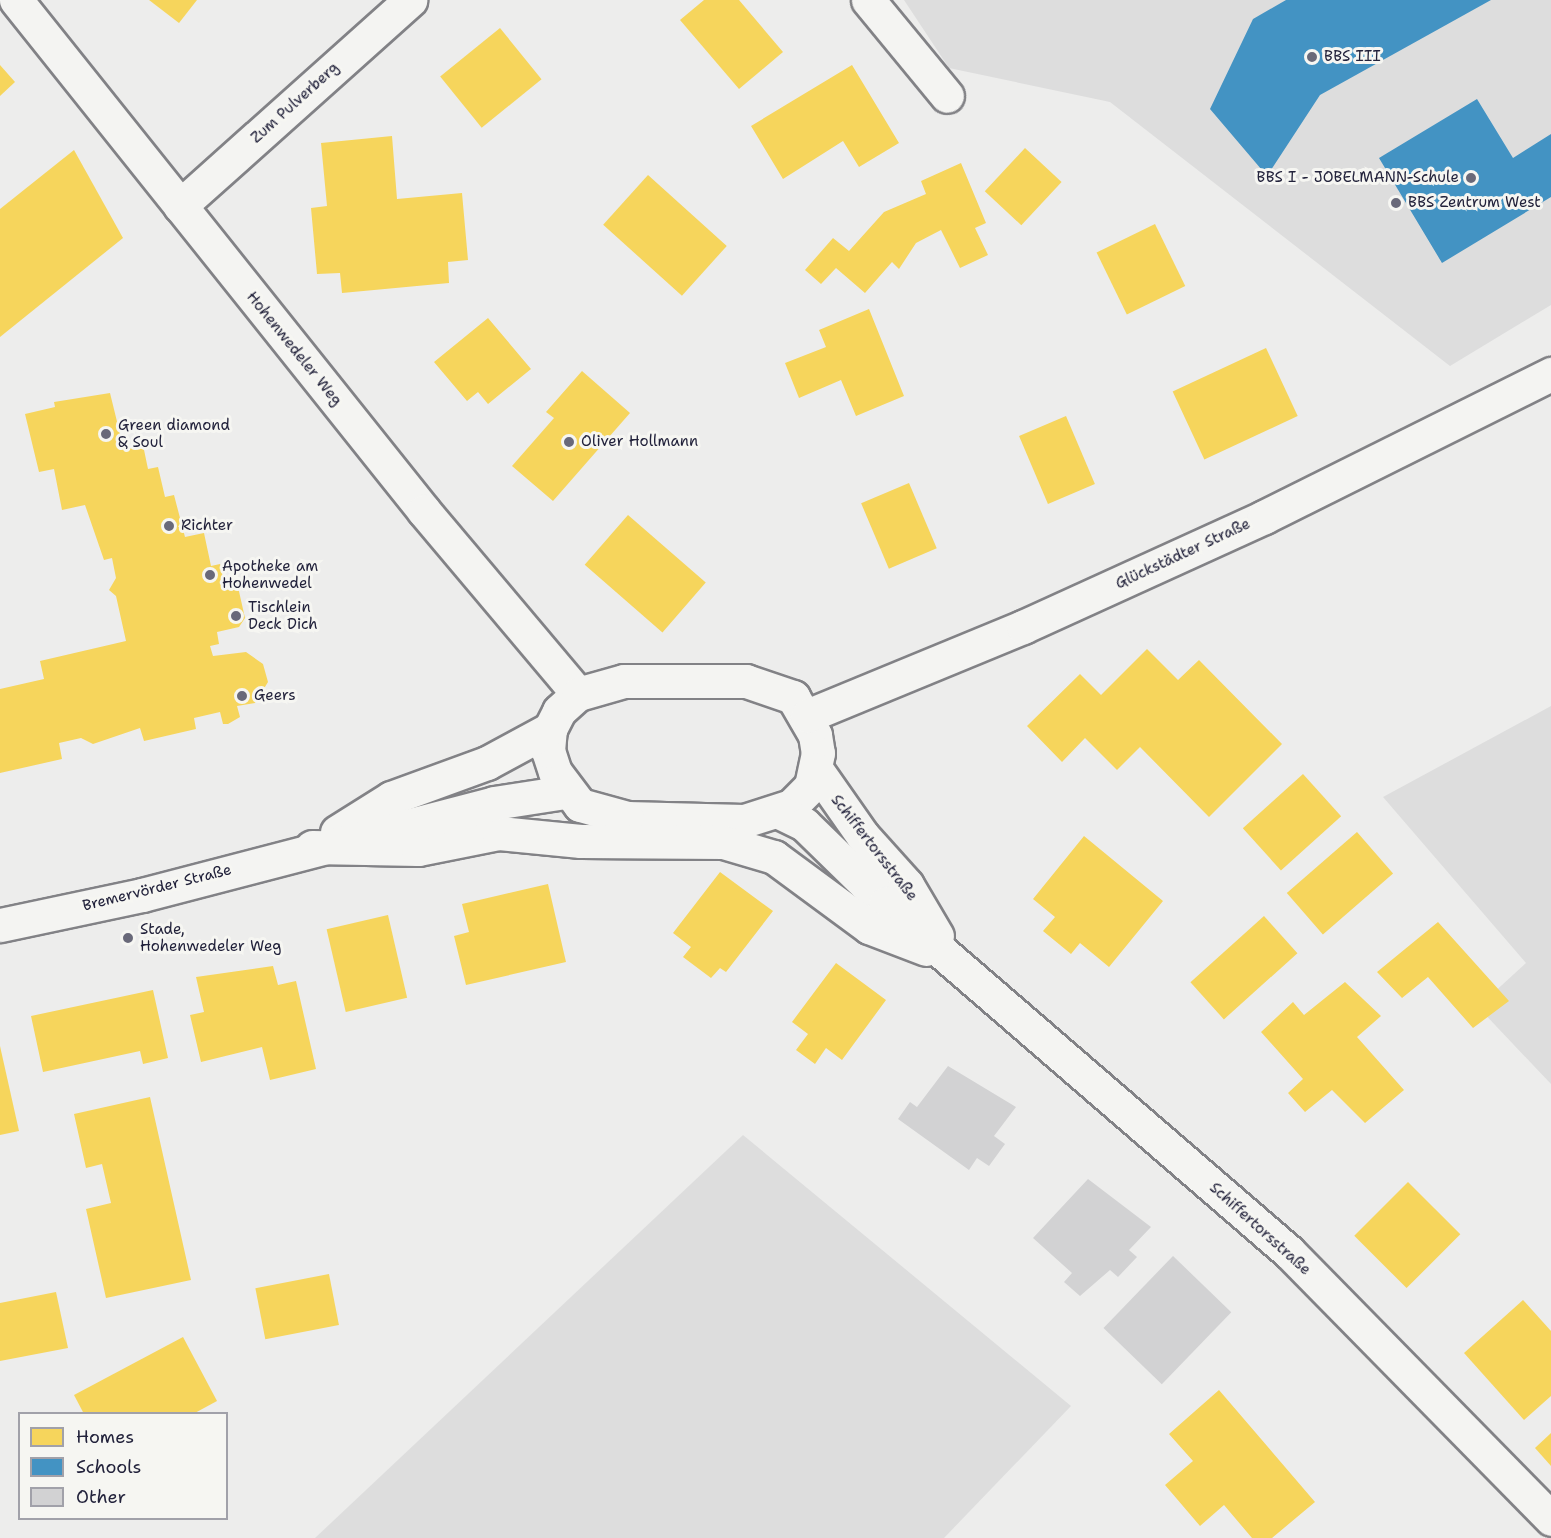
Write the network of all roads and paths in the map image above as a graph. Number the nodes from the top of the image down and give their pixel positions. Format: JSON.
{"nodes":[{"id":1,"x":16,"y":0,"type":"edge"},
{"id":2,"x":410,"y":0,"type":"edge"},
{"id":3,"x":868,"y":0,"type":"edge"},
{"id":4,"x":947,"y":96,"type":"dead end"},
{"id":5,"x":180,"y":206,"type":"junction"},
{"id":6,"x":1551,"y":374,"type":"edge"},
{"id":7,"x":578,"y":694,"type":"junction"},
{"id":8,"x":807,"y":716,"type":"junction"},
{"id":9,"x":550,"y":729,"type":"junction"},
{"id":10,"x":816,"y":769,"type":"junction"},
{"id":11,"x":565,"y":792,"type":"junction"},
{"id":12,"x":779,"y":812,"type":"junction"},
{"id":13,"x":312,"y":847,"type":"junction"},
{"id":14,"x":0,"y":925,"type":"edge"},
{"id":15,"x":950,"y":958,"type":"junction"},
{"id":16,"x":1551,"y":1519,"type":"edge"}],
"edges":[{"from":1,"to":5,"type":"main road","name":"Hohenwedeler Weg"},
{"from":2,"to":5,"type":"main road","name":"Zum Pulverberg"},
{"from":3,"to":4,"type":"main road"},
{"from":5,"to":7,"type":"main road","name":"Hohenwedeler Weg"},
{"from":6,"to":8,"type":"main road","name":"Glückstädter Straße"},
{"from":7,"to":8,"type":"main road"},
{"from":7,"to":9,"type":"main road"},
{"from":8,"to":10,"type":"main road"},
{"from":9,"to":11,"type":"main road"},
{"from":9,"to":13,"type":"main road","name":"Bremervörder Straße"},
{"from":10,"to":12,"type":"main road"},
{"from":10,"to":15,"type":"main road","name":"Schiffertorsstraße"},
{"from":11,"to":12,"type":"main road"},
{"from":11,"to":13,"type":"main road","name":"Bremervörder Straße"},
{"from":12,"to":15,"type":"main road","name":"Schiffertorsstraße"},
{"from":13,"to":14,"type":"main road","name":"Bremervörder Straße"},
{"from":13,"to":15,"type":"main road"},
{"from":15,"to":16,"type":"main road","name":"Schiffertorsstraße"}]}
